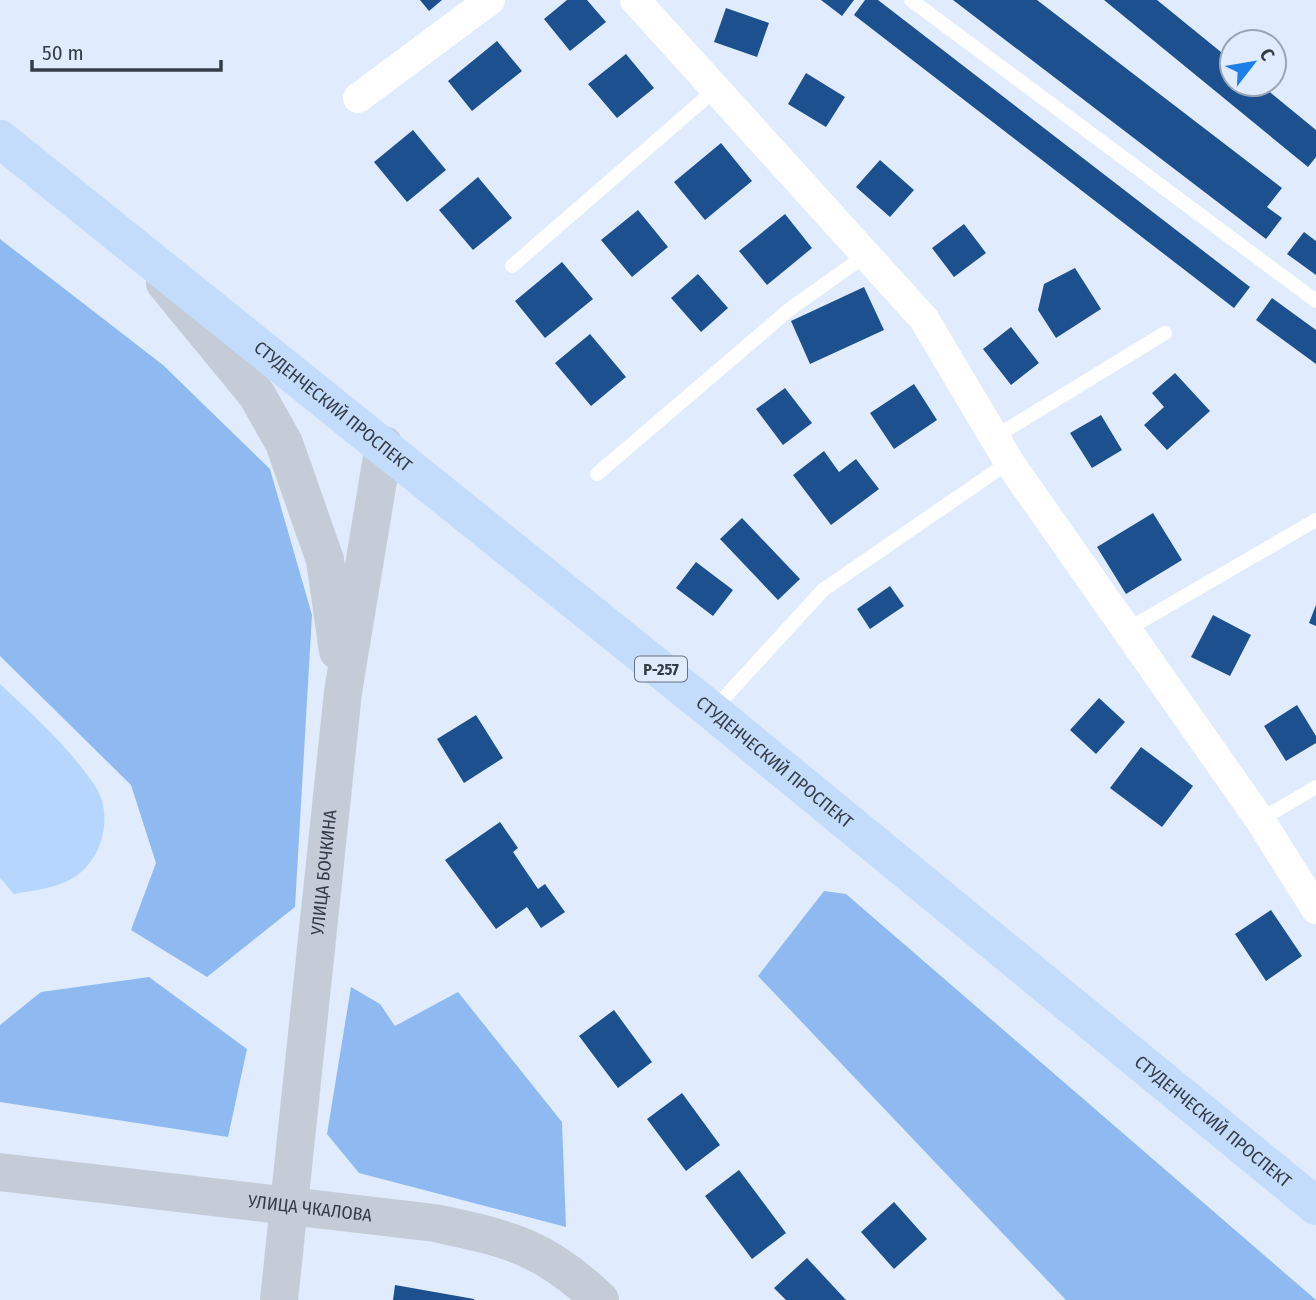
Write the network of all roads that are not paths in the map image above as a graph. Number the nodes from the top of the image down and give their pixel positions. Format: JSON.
{"nodes":[{"id":1,"x":490,"y":0,"type":"edge"},
{"id":2,"x":635,"y":0,"type":"edge"},
{"id":3,"x":911,"y":0,"type":"edge"},
{"id":4,"x":716,"y":89,"type":"junction"},
{"id":5,"x":358,"y":98,"type":"dead end"},
{"id":6,"x":0,"y":139,"type":"edge"},
{"id":7,"x":128,"y":239,"type":"junction"},
{"id":8,"x":866,"y":255,"type":"junction"},
{"id":9,"x":512,"y":266,"type":"dead end"},
{"id":10,"x":1316,"y":301,"type":"edge"},
{"id":11,"x":1165,"y":334,"type":"dead end"},
{"id":12,"x":384,"y":446,"type":"junction"},
{"id":13,"x":1001,"y":450,"type":"junction"},
{"id":14,"x":597,"y":474,"type":"dead end"},
{"id":15,"x":1316,"y":520,"type":"edge"},
{"id":16,"x":1128,"y":629,"type":"junction"},
{"id":17,"x":343,"y":692,"type":"junction"},
{"id":18,"x":712,"y":710,"type":"junction"},
{"id":19,"x":1316,"y":787,"type":"edge"},
{"id":20,"x":1260,"y":820,"type":"junction"},
{"id":21,"x":1316,"y":909,"type":"edge"},
{"id":22,"x":3,"y":1174,"type":"edge"},
{"id":23,"x":287,"y":1205,"type":"junction"},
{"id":24,"x":1316,"y":1206,"type":"edge"},
{"id":25,"x":581,"y":1288,"type":"edge"},
{"id":26,"x":279,"y":1300,"type":"edge"}],
"edges":[{"from":1,"to":5,"type":"street"},
{"from":2,"to":4,"type":"street"},
{"from":3,"to":10,"type":"lane"},
{"from":4,"to":8,"type":"street"},
{"from":4,"to":9,"type":"lane"},
{"from":6,"to":7,"type":"highway","name":"СТУДЕНЧЕСКИЙ ПРОСПЕКТ","number":"Р-257"},
{"from":7,"to":12,"type":"highway","name":"СТУДЕНЧЕСКИЙ ПРОСПЕКТ","number":"Р-257"},
{"from":7,"to":17,"type":"main road"},
{"from":8,"to":13,"type":"street"},
{"from":8,"to":14,"type":"lane"},
{"from":11,"to":13,"type":"lane"},
{"from":12,"to":17,"type":"main road","name":"УЛИЦА БОЧКИНА"},
{"from":12,"to":18,"type":"highway","name":"СТУДЕНЧЕСКИЙ ПРОСПЕКТ","number":"Р-257"},
{"from":13,"to":16,"type":"street"},
{"from":13,"to":18,"type":"lane"},
{"from":15,"to":16,"type":"lane"},
{"from":16,"to":20,"type":"street"},
{"from":17,"to":23,"type":"main road","name":"УЛИЦА БОЧКИНА"},
{"from":18,"to":24,"type":"highway","name":"СТУДЕНЧЕСКИЙ ПРОСПЕКТ","number":"Р-257"},
{"from":19,"to":20,"type":"lane"},
{"from":20,"to":21,"type":"street"},
{"from":22,"to":23,"type":"main road","name":"УЛИЦА ЧКАЛОВА"},
{"from":23,"to":25,"type":"main road","name":"УЛИЦА ЧКАЛОВА"},
{"from":23,"to":26,"type":"main road","name":"УЛИЦА БОЧКИНА"}]}
